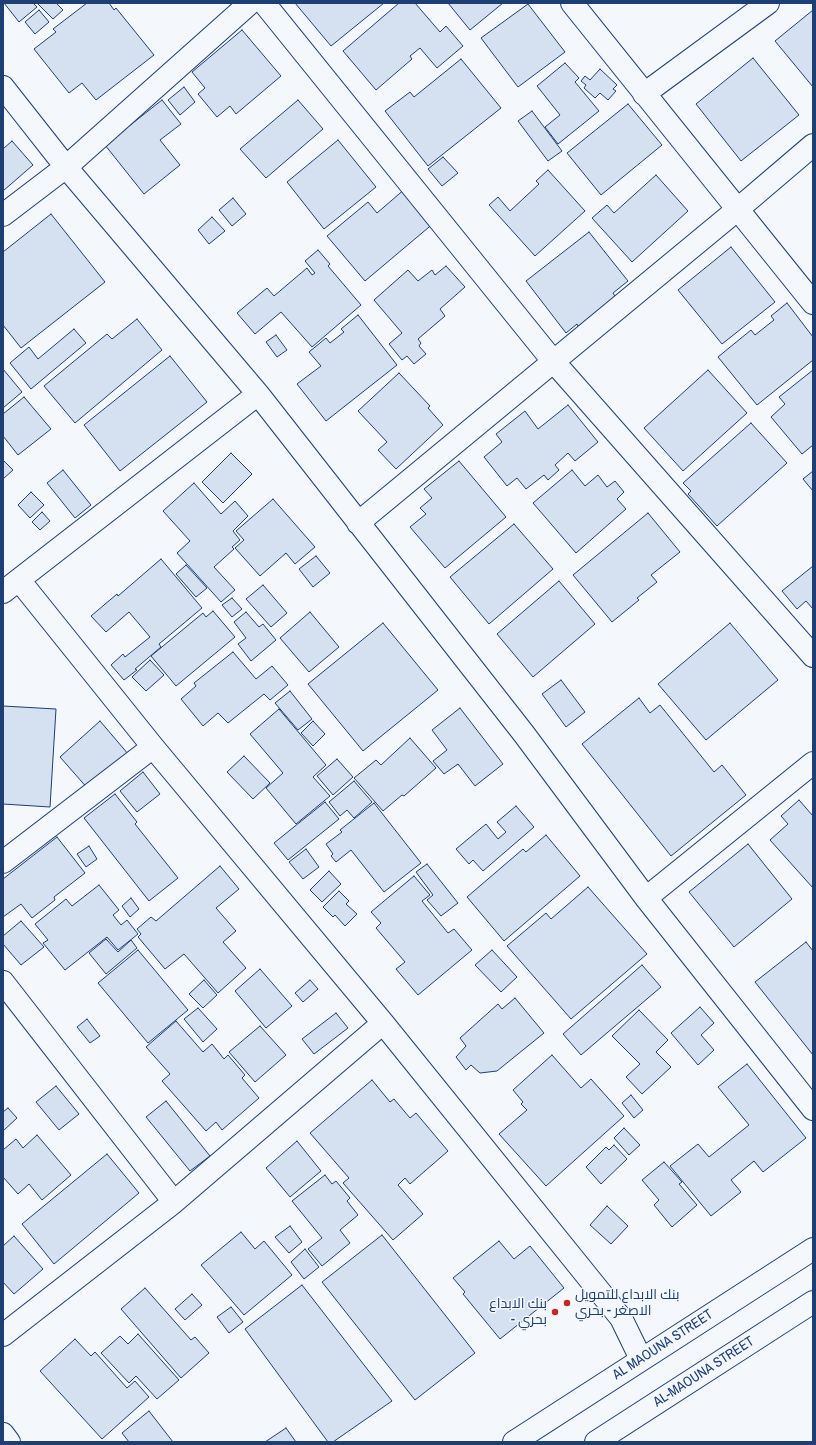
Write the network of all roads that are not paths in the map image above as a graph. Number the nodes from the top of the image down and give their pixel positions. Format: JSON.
{"nodes":[{"id":1,"x":250,"y":3,"type":"edge"},
{"id":2,"x":264,"y":3,"type":"edge"},
{"id":3,"x":572,"y":3,"type":"edge"},
{"id":4,"x":768,"y":3,"type":"edge"},
{"id":5,"x":3,"y":87,"type":"edge"},
{"id":6,"x":644,"y":94,"type":"junction"},
{"id":7,"x":813,"y":145,"type":"edge"},
{"id":8,"x":66,"y":167,"type":"junction"},
{"id":9,"x":738,"y":209,"type":"junction"},
{"id":10,"x":3,"y":215,"type":"edge"},
{"id":11,"x":813,"y":303,"type":"edge"},
{"id":12,"x":553,"y":361,"type":"junction"},
{"id":13,"x":258,"y":394,"type":"junction"},
{"id":14,"x":358,"y":523,"type":"junction"},
{"id":15,"x":11,"y":586,"type":"edge"},
{"id":16,"x":813,"y":656,"type":"edge"},
{"id":17,"x":153,"y":747,"type":"junction"},
{"id":18,"x":813,"y":763,"type":"edge"},
{"id":19,"x":3,"y":862,"type":"edge"},
{"id":20,"x":646,"y":898,"type":"junction"},
{"id":21,"x":3,"y":982,"type":"edge"},
{"id":22,"x":383,"y":1024,"type":"junction"},
{"id":23,"x":813,"y":1109,"type":"edge"},
{"id":24,"x":174,"y":1202,"type":"junction"},
{"id":25,"x":813,"y":1249,"type":"edge"},
{"id":26,"x":813,"y":1302,"type":"edge"},
{"id":27,"x":3,"y":1335,"type":"edge"},
{"id":28,"x":641,"y":1359,"type":"junction"},
{"id":29,"x":3,"y":1434,"type":"edge"},
{"id":30,"x":9,"y":1442,"type":"edge"},
{"id":31,"x":514,"y":1442,"type":"edge"},
{"id":32,"x":596,"y":1442,"type":"edge"}],
"edges":[{"from":1,"to":8,"type":"main road"},
{"from":2,"to":12,"type":"main road"},
{"from":3,"to":6,"type":"main road"},
{"from":4,"to":6,"type":"main road"},
{"from":5,"to":8,"type":"main road"},
{"from":6,"to":9,"type":"main road"},
{"from":7,"to":9,"type":"main road"},
{"from":8,"to":10,"type":"main road"},
{"from":8,"to":13,"type":"main road"},
{"from":9,"to":11,"type":"main road"},
{"from":9,"to":12,"type":"main road"},
{"from":12,"to":14,"type":"main road"},
{"from":12,"to":16,"type":"main road"},
{"from":13,"to":14,"type":"main road"},
{"from":13,"to":15,"type":"main road"},
{"from":14,"to":20,"type":"main road"},
{"from":15,"to":17,"type":"main road"},
{"from":17,"to":19,"type":"main road"},
{"from":17,"to":22,"type":"main road"},
{"from":18,"to":20,"type":"main road"},
{"from":20,"to":23,"type":"main road"},
{"from":21,"to":24,"type":"main road"},
{"from":22,"to":24,"type":"main road"},
{"from":22,"to":28,"type":"main road"},
{"from":24,"to":27,"type":"main road"},
{"from":25,"to":28,"type":"main road","name":"AL MAOUNA STREET"},
{"from":26,"to":32,"type":"main road","name":"AL-MAOUNA STREET"},
{"from":28,"to":31,"type":"main road","name":"AL MAOUNA STREET"},
{"from":29,"to":30,"type":"main road"}]}
